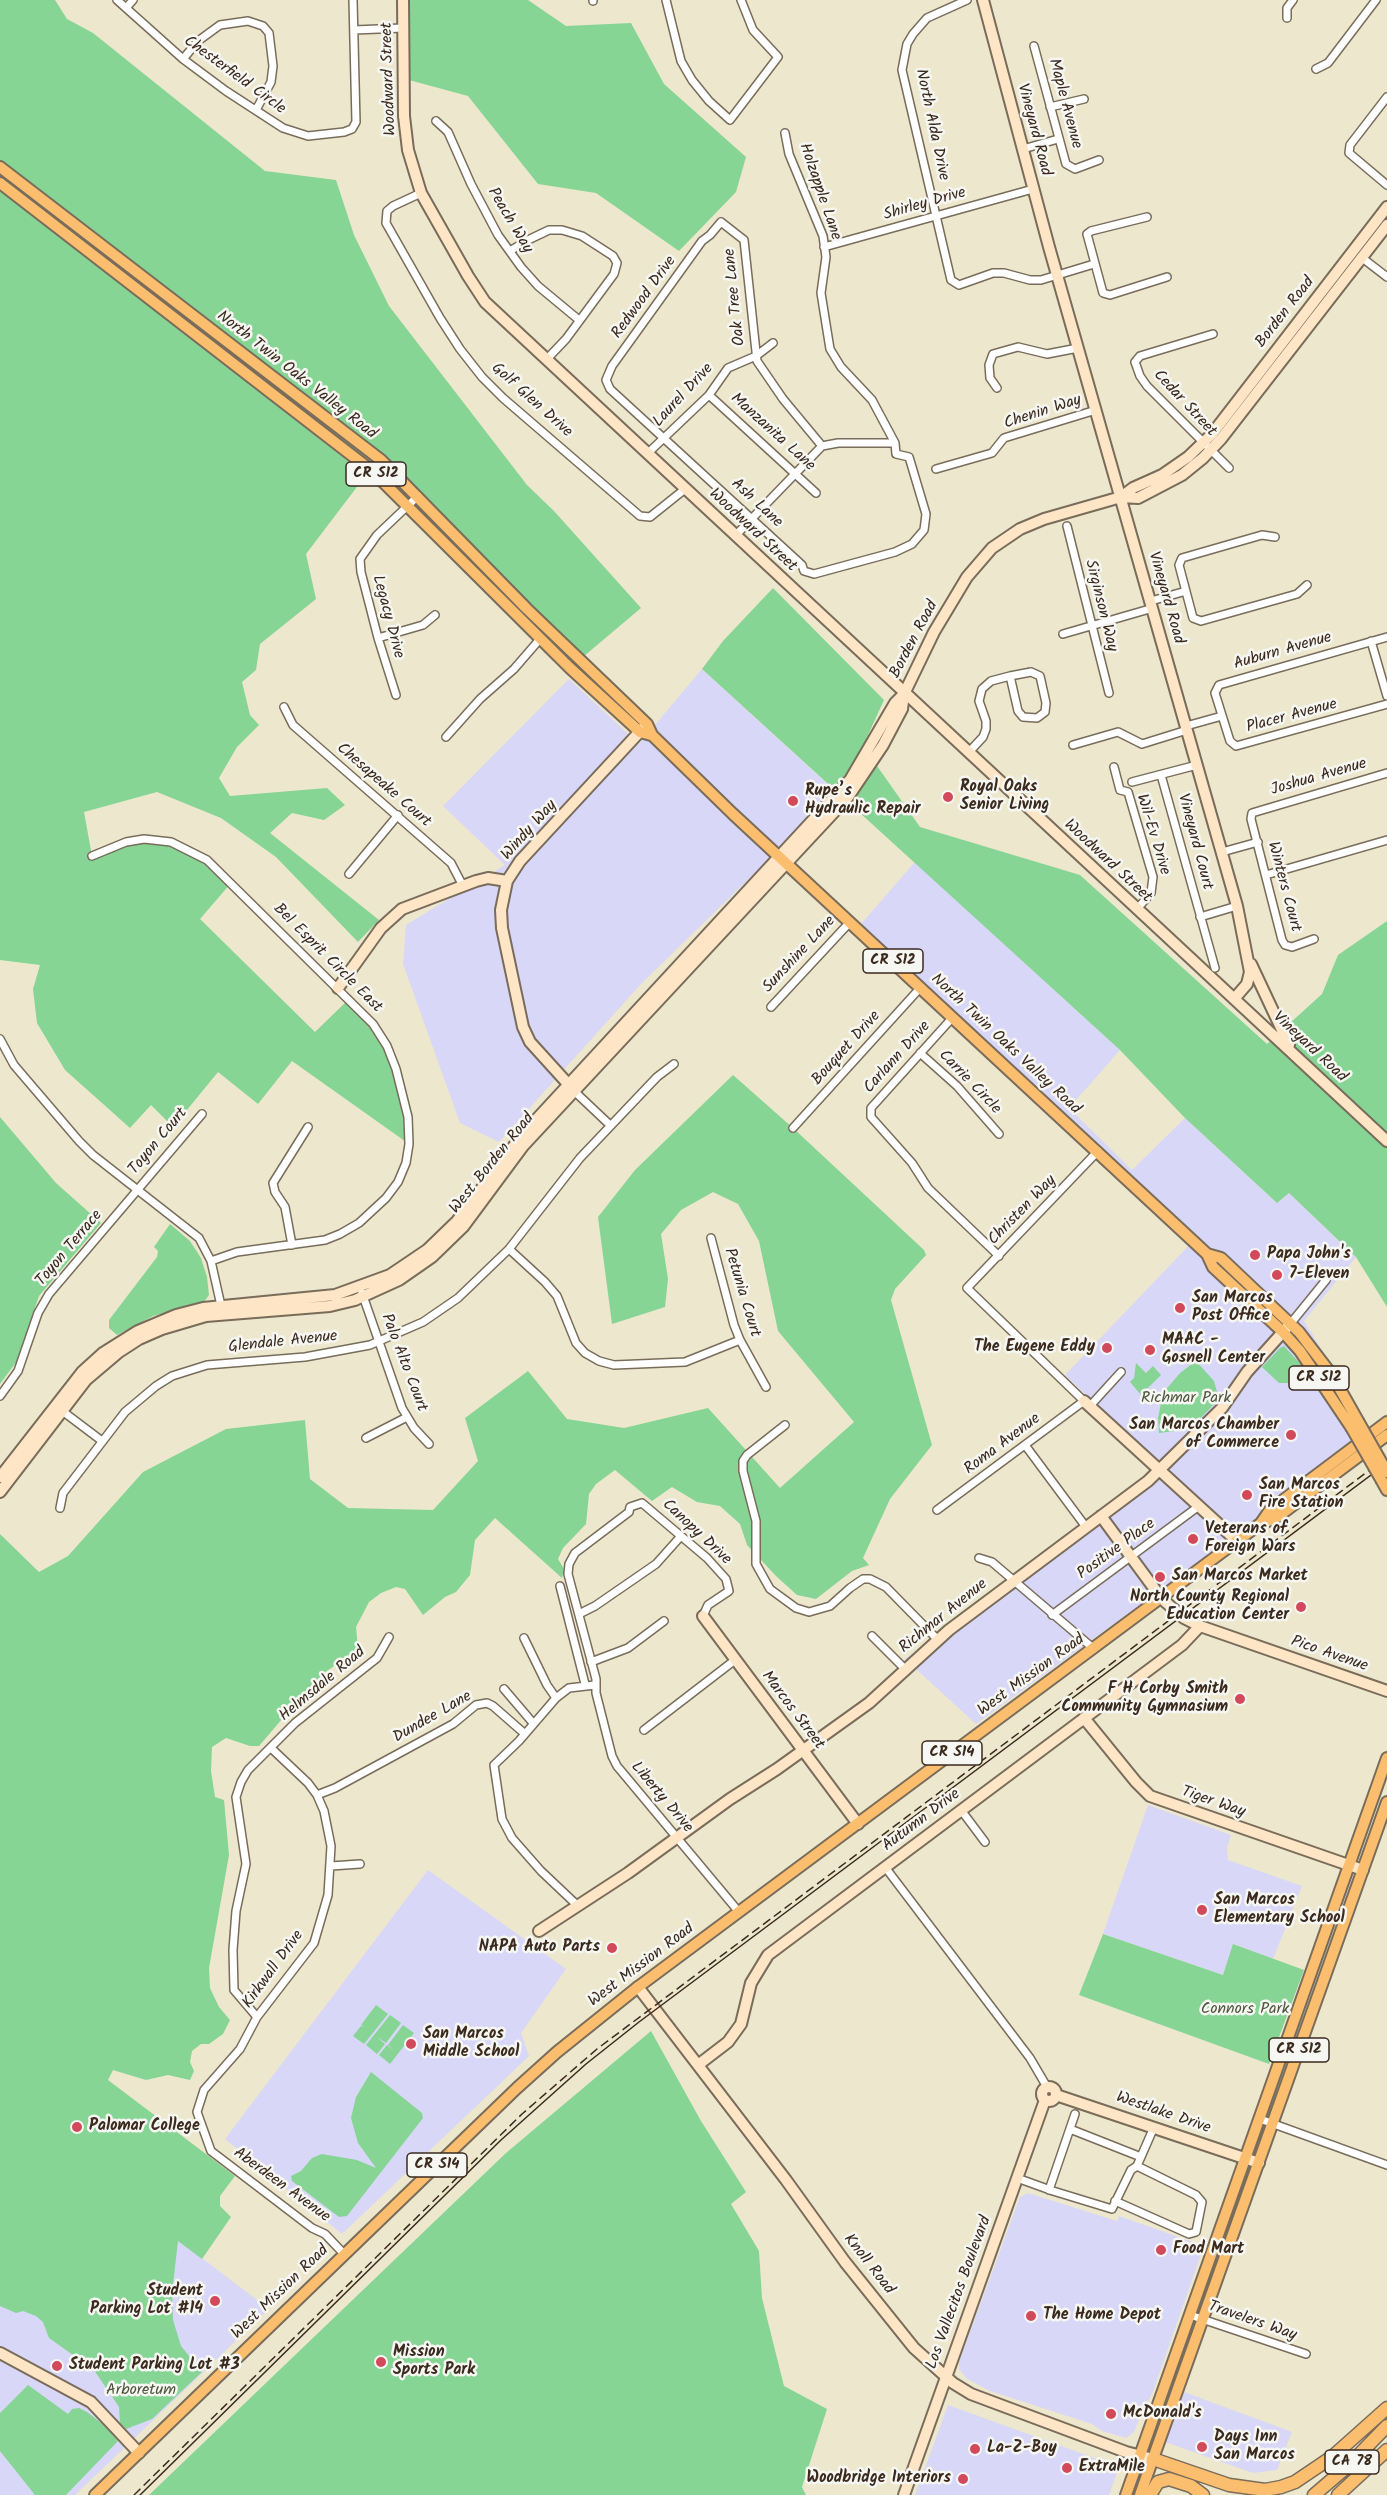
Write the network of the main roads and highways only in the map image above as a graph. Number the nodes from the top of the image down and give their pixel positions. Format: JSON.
{"nodes":[{"id":1,"x":0,"y":167,"type":"edge"},
{"id":2,"x":0,"y":183,"type":"edge"},
{"id":3,"x":85,"y":232,"type":"junction"},
{"id":4,"x":113,"y":269,"type":"junction"},
{"id":5,"x":167,"y":296,"type":"junction"},
{"id":6,"x":646,"y":730,"type":"junction"},
{"id":7,"x":1207,"y":1254,"type":"junction"},
{"id":8,"x":1387,"y":1422,"type":"edge"},
{"id":9,"x":1354,"y":1424,"type":"junction"},
{"id":10,"x":1387,"y":1435,"type":"edge"},
{"id":11,"x":1365,"y":1445,"type":"junction"},
{"id":12,"x":1385,"y":1481,"type":"edge"},
{"id":13,"x":1387,"y":1758,"type":"edge"},
{"id":14,"x":1387,"y":1802,"type":"edge"},
{"id":15,"x":1382,"y":1830,"type":"edge"},
{"id":16,"x":1164,"y":2390,"type":"junction"},
{"id":17,"x":1387,"y":2408,"type":"edge"},
{"id":18,"x":1167,"y":2420,"type":"junction"},
{"id":19,"x":1387,"y":2426,"type":"edge"},
{"id":20,"x":1383,"y":2455,"type":"edge"},
{"id":21,"x":1153,"y":2459,"type":"junction"},
{"id":22,"x":95,"y":2495,"type":"edge"},
{"id":23,"x":1126,"y":2495,"type":"edge"},
{"id":24,"x":1140,"y":2495,"type":"edge"},
{"id":25,"x":1150,"y":2495,"type":"edge"},
{"id":26,"x":1203,"y":2495,"type":"edge"},
{"id":27,"x":1314,"y":2495,"type":"edge"},
{"id":28,"x":1338,"y":2495,"type":"edge"},
{"id":29,"x":1347,"y":2495,"type":"edge"}],
"edges":[{"from":1,"to":3,"type":"main road","name":"North Twin Oaks Valley Road","number":"CR S12"},
{"from":2,"to":4,"type":"main road","name":"North Twin Oaks Valley Road","number":"CR S12"},
{"from":3,"to":4,"type":"main road"},
{"from":3,"to":5,"type":"main road","name":"North Twin Oaks Valley Road","number":"CR S12"},
{"from":4,"to":5,"type":"main road"},
{"from":4,"to":6,"type":"main road","name":"North Twin Oaks Valley Road","number":"CR S12"},
{"from":5,"to":6,"type":"main road","name":"North Twin Oaks Valley Road","number":"CR S12"},
{"from":6,"to":7,"type":"main road","name":"North Twin Oaks Valley Road","number":"CR S12"},
{"from":7,"to":9,"type":"main road","name":"North Twin Oaks Valley Road","number":"CR S12"},
{"from":7,"to":9,"type":"main road","name":"North Twin Oaks Valley Road","number":"CR S12"},
{"from":8,"to":11,"type":"main road","number":"CR S14"},
{"from":9,"to":12,"type":"main road","name":"North Twin Oaks Valley Road","number":"CR S12","bridge":true},
{"from":10,"to":11,"type":"main road","number":"CR S14"},
{"from":11,"to":22,"type":"main road","name":"West Mission Road","number":"CR S14"},
{"from":13,"to":16,"type":"main road","number":"CR S12"},
{"from":14,"to":15,"type":"main road","number":"CR S12"},
{"from":15,"to":18,"type":"main road","number":"CR S12"},
{"from":16,"to":18,"type":"main road"},
{"from":16,"to":23,"type":"main road","number":"CR S12"},
{"from":17,"to":21,"type":"highway"},
{"from":18,"to":21,"type":"main road","number":"CR S12"},
{"from":19,"to":27,"type":"highway","number":"CA 78"},
{"from":20,"to":28,"type":"highway","number":"CA 78"},
{"from":20,"to":29,"type":"highway"},
{"from":21,"to":24,"type":"main road","number":"CR S12"},
{"from":25,"to":26,"type":"highway"}]}
